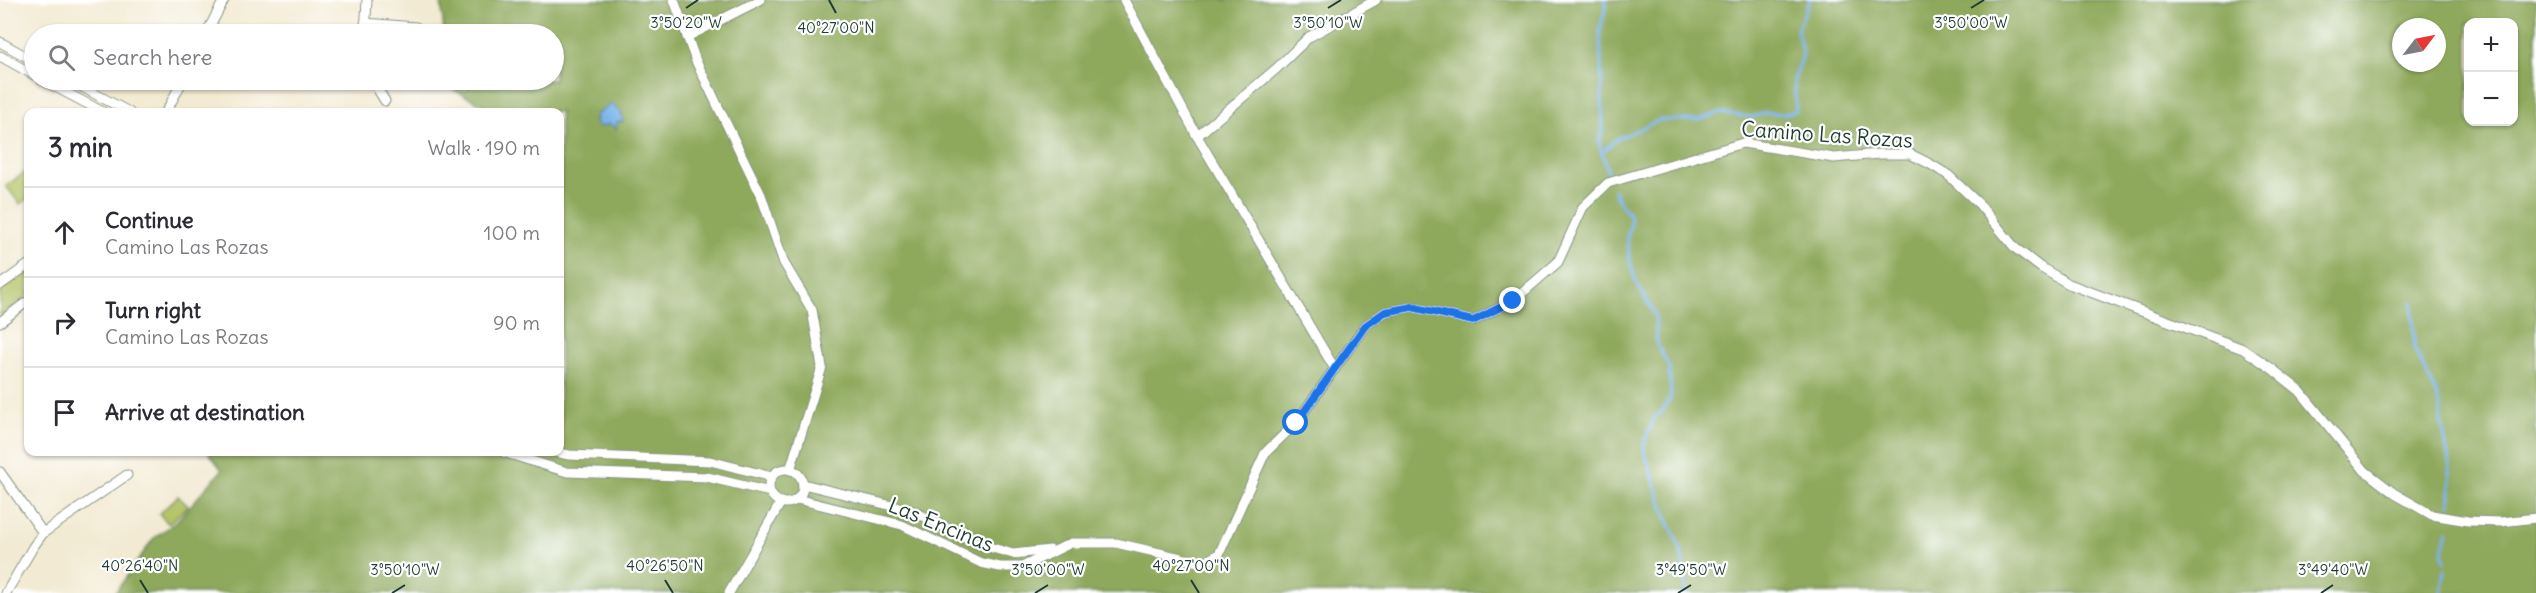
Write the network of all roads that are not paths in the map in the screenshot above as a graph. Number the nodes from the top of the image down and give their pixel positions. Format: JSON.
{"nodes":[{"id":1,"x":224,"y":0,"type":"edge"},
{"id":2,"x":367,"y":0,"type":"edge"},
{"id":3,"x":674,"y":0,"type":"edge"},
{"id":4,"x":760,"y":0,"type":"edge"},
{"id":5,"x":1124,"y":0,"type":"edge"},
{"id":6,"x":1376,"y":0,"type":"edge"},
{"id":7,"x":365,"y":22,"type":"joint"},
{"id":8,"x":211,"y":24,"type":"edge"},
{"id":9,"x":385,"y":24,"type":"edge"},
{"id":10,"x":687,"y":37,"type":"junction"},
{"id":11,"x":0,"y":42,"type":"edge"},
{"id":12,"x":24,"y":55,"type":"edge"},
{"id":13,"x":0,"y":57,"type":"edge"},
{"id":14,"x":24,"y":70,"type":"edge"},
{"id":15,"x":61,"y":90,"type":"edge"},
{"id":16,"x":88,"y":90,"type":"edge"},
{"id":17,"x":178,"y":90,"type":"edge"},
{"id":18,"x":378,"y":90,"type":"edge"},
{"id":19,"x":385,"y":101,"type":"dead end"},
{"id":20,"x":95,"y":108,"type":"edge"},
{"id":21,"x":122,"y":108,"type":"edge"},
{"id":22,"x":168,"y":108,"type":"edge"},
{"id":23,"x":1197,"y":136,"type":"junction"},
{"id":24,"x":24,"y":268,"type":"edge"},
{"id":25,"x":0,"y":285,"type":"edge"},
{"id":26,"x":24,"y":304,"type":"edge"},
{"id":27,"x":0,"y":322,"type":"edge"},
{"id":28,"x":1335,"y":369,"type":"junction"},
{"id":29,"x":564,"y":455,"type":"edge"},
{"id":30,"x":515,"y":456,"type":"edge"},
{"id":31,"x":790,"y":470,"type":"junction"},
{"id":32,"x":0,"y":472,"type":"edge"},
{"id":33,"x":127,"y":475,"type":"dead end"},
{"id":34,"x":772,"y":477,"type":"junction"},
{"id":35,"x":802,"y":484,"type":"junction"},
{"id":36,"x":770,"y":492,"type":"junction"},
{"id":37,"x":797,"y":499,"type":"junction"},
{"id":38,"x":781,"y":502,"type":"junction"},
{"id":39,"x":2536,"y":518,"type":"edge"},
{"id":40,"x":43,"y":533,"type":"junction"},
{"id":41,"x":1055,"y":549,"type":"junction"},
{"id":42,"x":6,"y":593,"type":"edge"},
{"id":43,"x":729,"y":593,"type":"edge"}],
"edges":[{"from":1,"to":8,"type":"street"},
{"from":2,"to":7,"type":"street"},
{"from":3,"to":10,"type":"street"},
{"from":4,"to":10,"type":"street"},
{"from":5,"to":23,"type":"street"},
{"from":6,"to":23,"type":"street"},
{"from":7,"to":9,"type":"street"},
{"from":10,"to":31,"type":"street"},
{"from":11,"to":12,"type":"street"},
{"from":13,"to":14,"type":"street"},
{"from":15,"to":20,"type":"street"},
{"from":16,"to":21,"type":"street"},
{"from":17,"to":22,"type":"street"},
{"from":18,"to":19,"type":"street"},
{"from":23,"to":28,"type":"street"},
{"from":24,"to":25,"type":"street"},
{"from":26,"to":27,"type":"street"},
{"from":28,"to":39,"type":"street","name":"Camino Las Rozas"},
{"from":28,"to":41,"type":"street","name":"Camino Las Rozas"},
{"from":29,"to":34,"type":"street"},
{"from":30,"to":36,"type":"street"},
{"from":31,"to":34,"type":"street"},
{"from":31,"to":35,"type":"street"},
{"from":32,"to":40,"type":"street"},
{"from":33,"to":40,"type":"street"},
{"from":34,"to":36,"type":"street"},
{"from":35,"to":37,"type":"street"},
{"from":35,"to":41,"type":"street","name":"Las Encinas"},
{"from":36,"to":38,"type":"street"},
{"from":37,"to":38,"type":"street","name":"Las Encinas"},
{"from":37,"to":41,"type":"street","name":"Las Encinas"},
{"from":38,"to":43,"type":"street"},
{"from":40,"to":42,"type":"street"}]}
